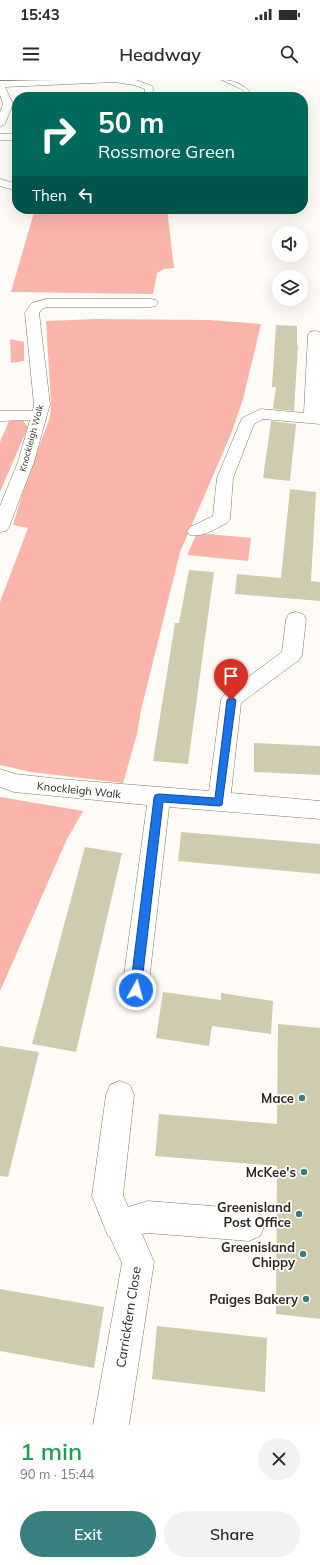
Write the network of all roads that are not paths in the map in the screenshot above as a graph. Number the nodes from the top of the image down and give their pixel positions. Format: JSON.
{"nodes":[{"id":1,"x":111,"y":80,"type":"edge"},
{"id":2,"x":117,"y":80,"type":"edge"},
{"id":3,"x":225,"y":80,"type":"edge"},
{"id":4,"x":0,"y":84,"type":"edge"},
{"id":5,"x":149,"y":92,"type":"edge"},
{"id":6,"x":247,"y":92,"type":"edge"},
{"id":7,"x":7,"y":110,"type":"junction"},
{"id":8,"x":12,"y":110,"type":"edge"},
{"id":9,"x":0,"y":124,"type":"edge"},
{"id":10,"x":0,"y":137,"type":"edge"},
{"id":11,"x":12,"y":137,"type":"edge"},
{"id":12,"x":0,"y":182,"type":"edge"},
{"id":13,"x":12,"y":186,"type":"edge"},
{"id":14,"x":151,"y":303,"type":"dead end"},
{"id":15,"x":315,"y":336,"type":"dead end"},
{"id":16,"x":39,"y":415,"type":"junction"},
{"id":17,"x":0,"y":416,"type":"edge"},
{"id":18,"x":315,"y":419,"type":"edge"},
{"id":19,"x":4,"y":509,"type":"edge"},
{"id":20,"x":0,"y":527,"type":"edge"},
{"id":21,"x":196,"y":531,"type":"dead end"},
{"id":22,"x":296,"y":619,"type":"dead end"},
{"id":23,"x":0,"y":778,"type":"edge"},
{"id":24,"x":159,"y":798,"type":"junction"},
{"id":25,"x":219,"y":802,"type":"junction"},
{"id":26,"x":320,"y":810,"type":"edge"},
{"id":27,"x":136,"y":990,"type":"dead end"},
{"id":28,"x":120,"y":1095,"type":"dead end"},
{"id":29,"x":120,"y":1225,"type":"junction"},
{"id":30,"x":249,"y":1225,"type":"dead end"},
{"id":31,"x":111,"y":1425,"type":"edge"}],
"edges":[{"from":1,"to":4,"type":"street"},
{"from":2,"to":5,"type":"street"},
{"from":3,"to":6,"type":"lane"},
{"from":4,"to":7,"type":"street"},
{"from":7,"to":8,"type":"street"},
{"from":7,"to":9,"type":"street"},
{"from":10,"to":11,"type":"street"},
{"from":12,"to":13,"type":"street"},
{"from":14,"to":16,"type":"street","name":"Knockleigh Walk"},
{"from":15,"to":18,"type":"street"},
{"from":16,"to":17,"type":"street"},
{"from":16,"to":19,"type":"street","name":"Knockleigh Walk"},
{"from":18,"to":21,"type":"street"},
{"from":19,"to":20,"type":"street","name":"Knockleigh Walk"},
{"from":22,"to":25,"type":"street"},
{"from":23,"to":24,"type":"street","name":"Knockleigh Walk"},
{"from":24,"to":25,"type":"street","name":"Knockleigh Walk"},
{"from":24,"to":27,"type":"street"},
{"from":25,"to":26,"type":"street","name":"Knockleigh Walk"},
{"from":28,"to":29,"type":"street","name":"Carrickfern Close"},
{"from":29,"to":30,"type":"street"},
{"from":29,"to":31,"type":"street","name":"Carrickfern Close"}]}
